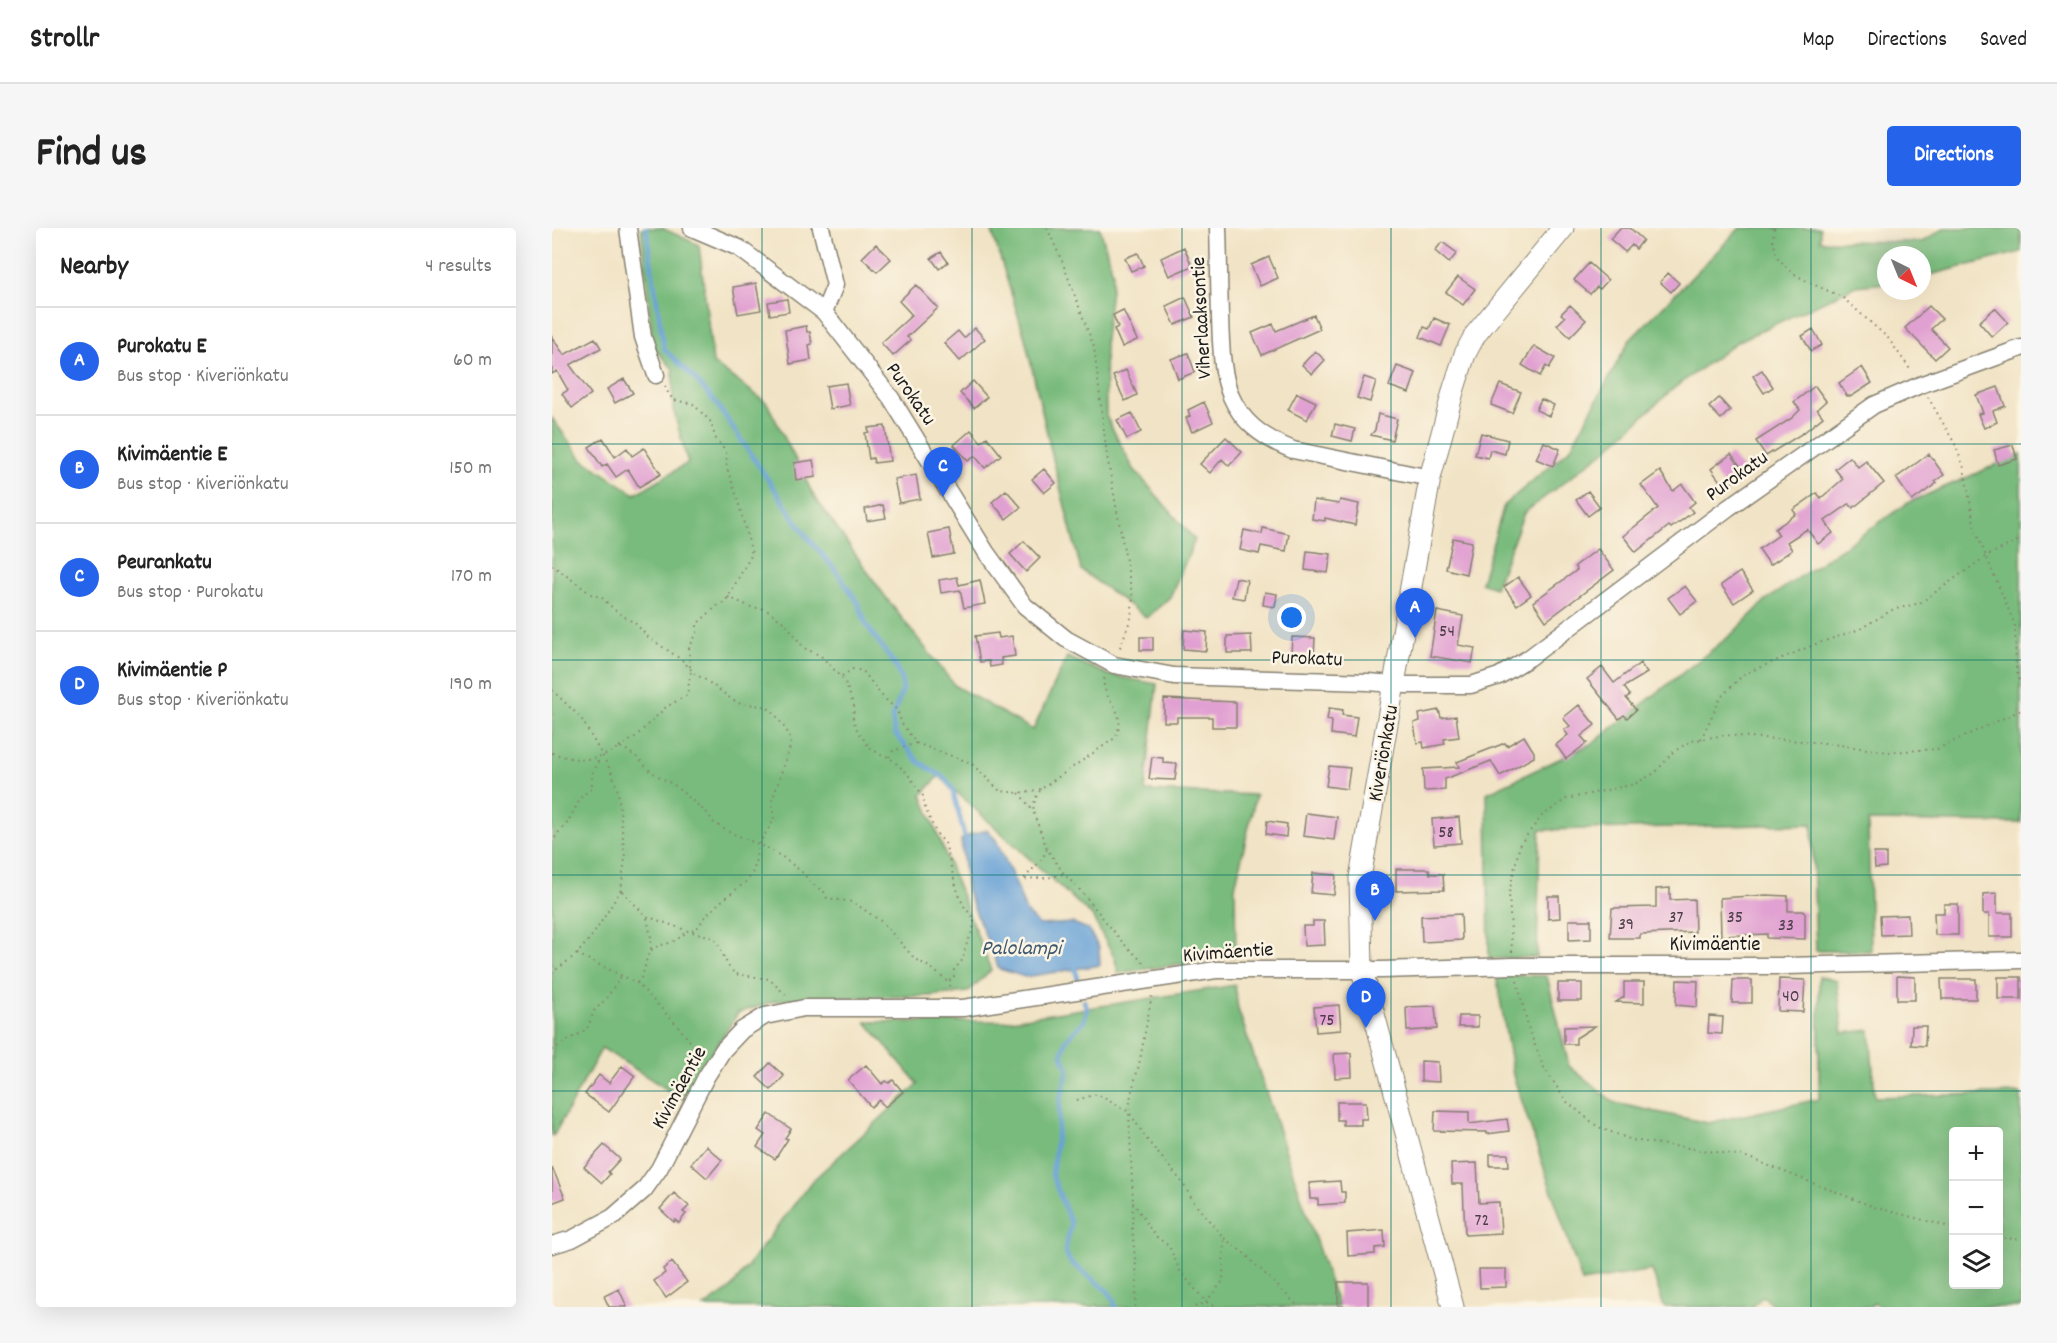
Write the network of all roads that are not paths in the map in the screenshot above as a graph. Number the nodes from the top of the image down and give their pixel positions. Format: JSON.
{"nodes":[{"id":1,"x":628,"y":228,"type":"edge"},
{"id":2,"x":692,"y":228,"type":"edge"},
{"id":3,"x":821,"y":228,"type":"edge"},
{"id":4,"x":1218,"y":228,"type":"edge"},
{"id":5,"x":1563,"y":228,"type":"edge"},
{"id":6,"x":824,"y":312,"type":"junction"},
{"id":7,"x":2021,"y":348,"type":"edge"},
{"id":8,"x":656,"y":375,"type":"road end"},
{"id":9,"x":1430,"y":478,"type":"junction"},
{"id":10,"x":1394,"y":684,"type":"junction"},
{"id":11,"x":2021,"y":960,"type":"edge"},
{"id":12,"x":1362,"y":970,"type":"junction"},
{"id":13,"x":552,"y":1245,"type":"edge"},
{"id":14,"x":1454,"y":1307,"type":"edge"}],
"edges":[{"from":1,"to":8,"type":"street"},
{"from":2,"to":6,"type":"street","name":"Purokatu"},
{"from":3,"to":6,"type":"street"},
{"from":4,"to":9,"type":"street","name":"Viherlaaksontie"},
{"from":5,"to":9,"type":"street","name":"Kiveriönkatu"},
{"from":6,"to":10,"type":"street","name":"Purokatu"},
{"from":7,"to":10,"type":"street","name":"Purokatu"},
{"from":9,"to":10,"type":"street","name":"Kiveriönkatu"},
{"from":10,"to":12,"type":"street","name":"Kiveriönkatu"},
{"from":11,"to":12,"type":"street","name":"Kivimäentie"},
{"from":12,"to":13,"type":"street","name":"Kivimäentie"},
{"from":12,"to":14,"type":"street","name":"Kiveriönkatu"}]}
